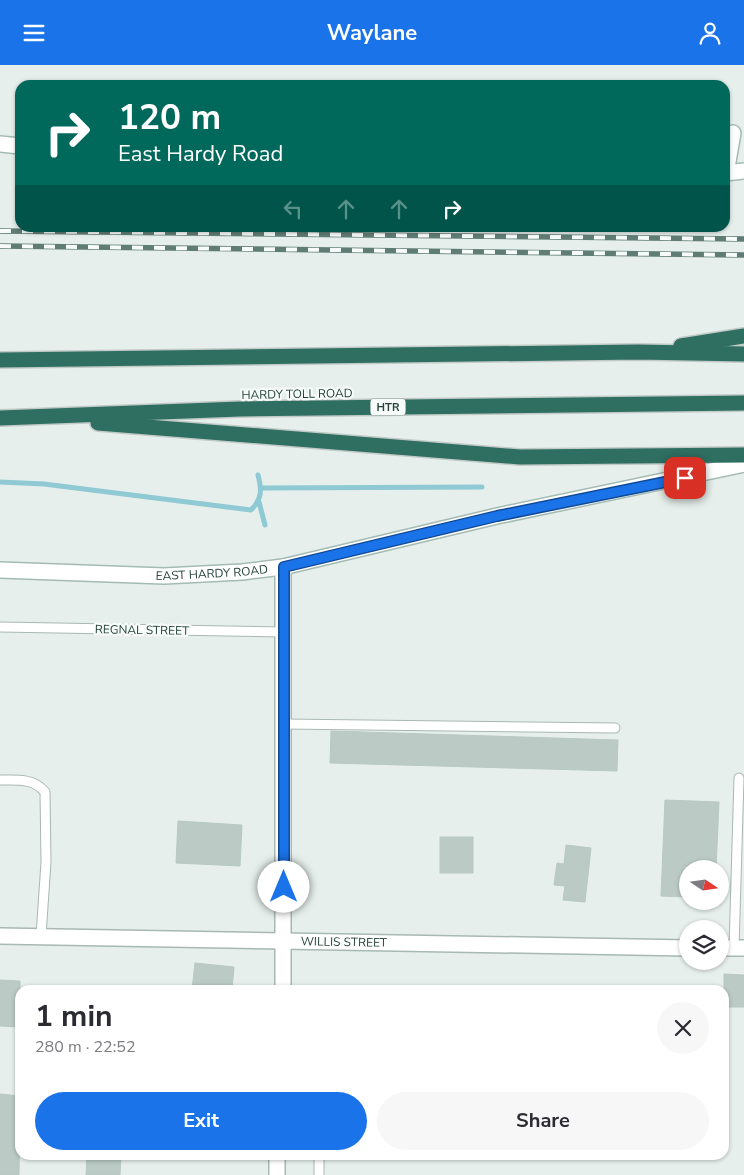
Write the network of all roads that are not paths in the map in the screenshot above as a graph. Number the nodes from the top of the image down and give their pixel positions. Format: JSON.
{"nodes":[{"id":1,"x":734,"y":133,"type":"edge"},
{"id":2,"x":0,"y":144,"type":"edge"},
{"id":3,"x":15,"y":145,"type":"edge"},
{"id":4,"x":730,"y":153,"type":"edge"},
{"id":5,"x":744,"y":171,"type":"edge"},
{"id":6,"x":730,"y":173,"type":"edge"},
{"id":7,"x":744,"y":336,"type":"edge"},
{"id":8,"x":638,"y":353,"type":"junction"},
{"id":9,"x":744,"y":354,"type":"edge"},
{"id":10,"x":0,"y":360,"type":"edge"},
{"id":11,"x":744,"y":403,"type":"edge"},
{"id":12,"x":0,"y":418,"type":"edge"},
{"id":13,"x":32,"y":418,"type":"junction"},
{"id":14,"x":744,"y":455,"type":"edge"},
{"id":15,"x":744,"y":464,"type":"edge"},
{"id":16,"x":284,"y":567,"type":"junction"},
{"id":17,"x":0,"y":570,"type":"edge"},
{"id":18,"x":0,"y":627,"type":"edge"},
{"id":19,"x":285,"y":633,"type":"junction"},
{"id":20,"x":284,"y":724,"type":"junction"},
{"id":21,"x":615,"y":729,"type":"dead end"},
{"id":22,"x":739,"y":778,"type":"dead end"},
{"id":23,"x":0,"y":780,"type":"edge"},
{"id":24,"x":0,"y":936,"type":"edge"},
{"id":25,"x":41,"y":937,"type":"junction"},
{"id":26,"x":284,"y":941,"type":"junction"},
{"id":27,"x":679,"y":947,"type":"edge"},
{"id":28,"x":733,"y":948,"type":"edge"},
{"id":29,"x":283,"y":985,"type":"edge"},
{"id":30,"x":278,"y":1160,"type":"edge"},
{"id":31,"x":319,"y":1160,"type":"edge"},
{"id":32,"x":277,"y":1175,"type":"edge"},
{"id":33,"x":319,"y":1175,"type":"edge"}],
"edges":[{"from":1,"to":4,"type":"street"},
{"from":2,"to":3,"type":"street"},
{"from":5,"to":6,"type":"street"},
{"from":7,"to":8,"type":"highway"},
{"from":8,"to":9,"type":"highway"},
{"from":8,"to":10,"type":"highway"},
{"from":11,"to":13,"type":"highway","name":"HARDY TOLL ROAD","number":"HTR"},
{"from":12,"to":13,"type":"highway","name":"HARDY TOLL ROAD","number":"HTR"},
{"from":13,"to":14,"type":"highway"},
{"from":15,"to":16,"type":"street","name":"EAST HARDY ROAD"},
{"from":16,"to":17,"type":"street","name":"EAST HARDY ROAD"},
{"from":16,"to":19,"type":"street"},
{"from":18,"to":19,"type":"lane","name":"REGNAL STREET"},
{"from":19,"to":20,"type":"street"},
{"from":20,"to":21,"type":"lane"},
{"from":20,"to":26,"type":"street"},
{"from":22,"to":28,"type":"lane"},
{"from":23,"to":25,"type":"lane"},
{"from":24,"to":25,"type":"street","name":"WILLIS STREET"},
{"from":25,"to":26,"type":"street","name":"WILLIS STREET"},
{"from":26,"to":27,"type":"street","name":"WILLIS STREET"},
{"from":26,"to":29,"type":"street"},
{"from":30,"to":32,"type":"street"},
{"from":31,"to":33,"type":"lane"}]}
